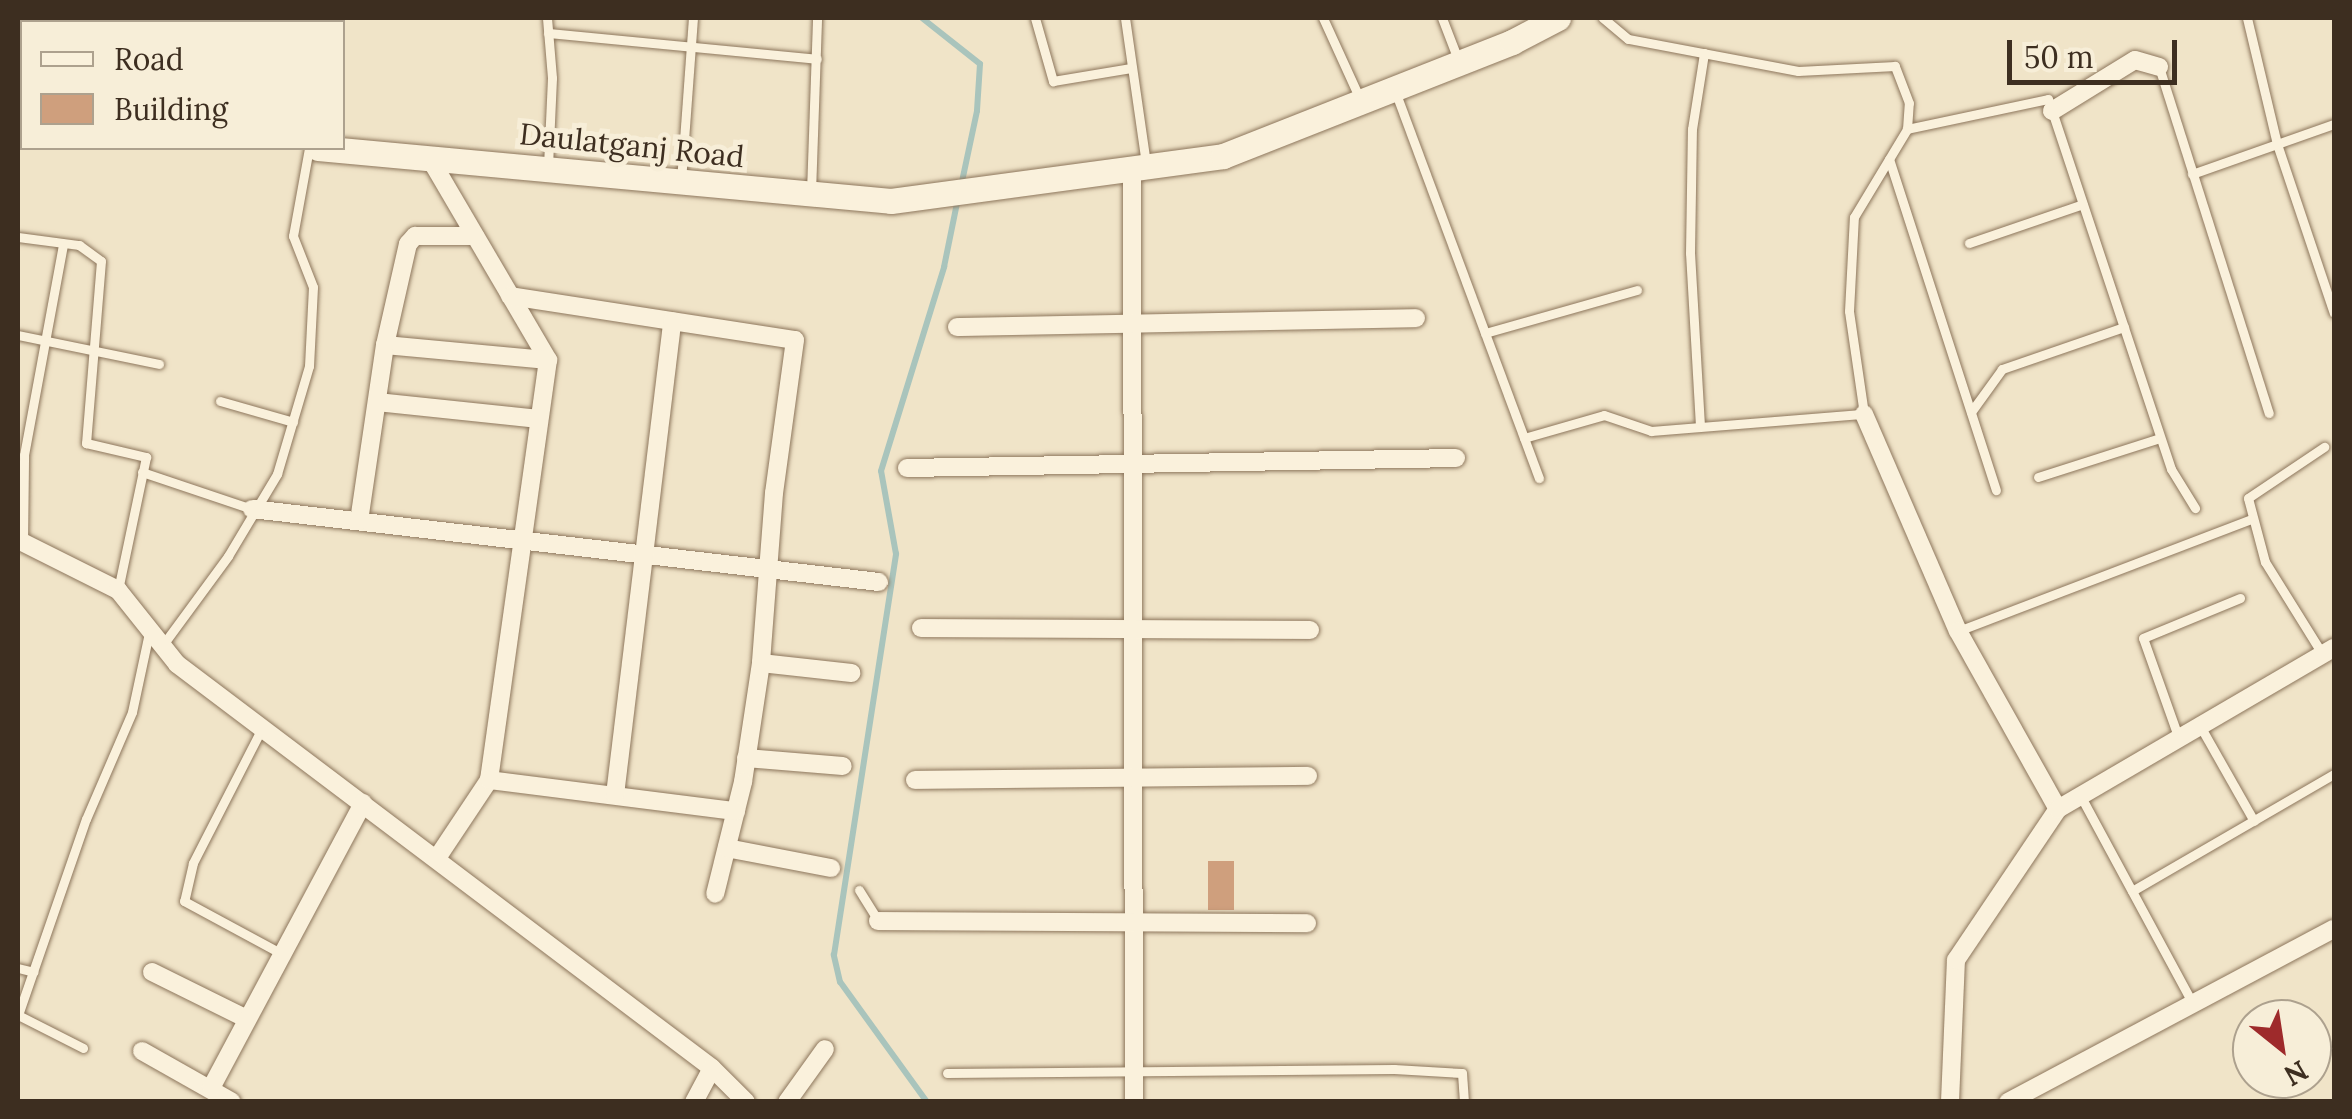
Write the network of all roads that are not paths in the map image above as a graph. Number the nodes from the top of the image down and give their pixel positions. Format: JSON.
{"nodes":[{"id":1,"x":20,"y":18,"type":"edge"},
{"id":2,"x":547,"y":18,"type":"edge"},
{"id":3,"x":693,"y":18,"type":"edge"},
{"id":4,"x":817,"y":18,"type":"edge"},
{"id":5,"x":1034,"y":18,"type":"edge"},
{"id":6,"x":1125,"y":18,"type":"edge"},
{"id":7,"x":1323,"y":18,"type":"edge"},
{"id":8,"x":1442,"y":18,"type":"edge"},
{"id":9,"x":1558,"y":18,"type":"edge"},
{"id":10,"x":1603,"y":18,"type":"edge"},
{"id":11,"x":2247,"y":18,"type":"edge"},
{"id":12,"x":18,"y":26,"type":"edge"},
{"id":13,"x":548,"y":33,"type":"junction"},
{"id":14,"x":691,"y":47,"type":"junction"},
{"id":15,"x":1704,"y":53,"type":"junction"},
{"id":16,"x":817,"y":60,"type":"junction"},
{"id":17,"x":1459,"y":63,"type":"junction"},
{"id":18,"x":2159,"y":67,"type":"joint"},
{"id":19,"x":1131,"y":68,"type":"junction"},
{"id":20,"x":1394,"y":89,"type":"junction"},
{"id":21,"x":1361,"y":102,"type":"junction"},
{"id":22,"x":2052,"y":111,"type":"junction"},
{"id":23,"x":2334,"y":124,"type":"edge"},
{"id":24,"x":1907,"y":130,"type":"junction"},
{"id":25,"x":2277,"y":144,"type":"junction"},
{"id":26,"x":309,"y":150,"type":"edge"},
{"id":27,"x":340,"y":150,"type":"edge"},
{"id":28,"x":429,"y":158,"type":"junction"},
{"id":29,"x":1889,"y":159,"type":"junction"},
{"id":30,"x":1139,"y":169,"type":"junction"},
{"id":31,"x":548,"y":170,"type":"junction"},
{"id":32,"x":2192,"y":174,"type":"junction"},
{"id":33,"x":681,"y":184,"type":"junction"},
{"id":34,"x":811,"y":195,"type":"junction"},
{"id":35,"x":2083,"y":204,"type":"junction"},
{"id":36,"x":475,"y":236,"type":"junction"},
{"id":37,"x":18,"y":237,"type":"edge"},
{"id":38,"x":1969,"y":243,"type":"dead end"},
{"id":39,"x":63,"y":244,"type":"junction"},
{"id":40,"x":1637,"y":290,"type":"dead end"},
{"id":41,"x":510,"y":296,"type":"junction"},
{"id":42,"x":2334,"y":313,"type":"edge"},
{"id":43,"x":1416,"y":318,"type":"dead end"},
{"id":44,"x":672,"y":321,"type":"junction"},
{"id":45,"x":1134,"y":321,"type":"junction"},
{"id":46,"x":2124,"y":327,"type":"junction"},
{"id":47,"x":958,"y":328,"type":"dead end"},
{"id":48,"x":1485,"y":333,"type":"junction"},
{"id":49,"x":18,"y":335,"type":"edge"},
{"id":50,"x":46,"y":341,"type":"junction"},
{"id":51,"x":385,"y":345,"type":"junction"},
{"id":52,"x":93,"y":350,"type":"junction"},
{"id":53,"x":548,"y":360,"type":"junction"},
{"id":54,"x":159,"y":364,"type":"dead end"},
{"id":55,"x":220,"y":401,"type":"dead end"},
{"id":56,"x":377,"y":402,"type":"junction"},
{"id":57,"x":1971,"y":412,"type":"junction"},
{"id":58,"x":2268,"y":413,"type":"dead end"},
{"id":59,"x":1864,"y":414,"type":"junction"},
{"id":60,"x":539,"y":418,"type":"junction"},
{"id":61,"x":292,"y":422,"type":"junction"},
{"id":62,"x":1700,"y":426,"type":"junction"},
{"id":63,"x":1524,"y":438,"type":"junction"},
{"id":64,"x":2160,"y":438,"type":"junction"},
{"id":65,"x":2324,"y":448,"type":"dead end"},
{"id":66,"x":21,"y":455,"type":"edge"},
{"id":67,"x":1456,"y":458,"type":"dead end"},
{"id":68,"x":1132,"y":464,"type":"junction"},
{"id":69,"x":906,"y":468,"type":"dead end"},
{"id":70,"x":142,"y":472,"type":"junction"},
{"id":71,"x":2038,"y":477,"type":"dead end"},
{"id":72,"x":1539,"y":478,"type":"dead end"},
{"id":73,"x":1996,"y":490,"type":"dead end"},
{"id":74,"x":2195,"y":508,"type":"dead end"},
{"id":75,"x":252,"y":509,"type":"junction"},
{"id":76,"x":2252,"y":519,"type":"junction"},
{"id":77,"x":360,"y":521,"type":"junction"},
{"id":78,"x":522,"y":540,"type":"junction"},
{"id":79,"x":20,"y":541,"type":"edge"},
{"id":80,"x":644,"y":554,"type":"junction"},
{"id":81,"x":769,"y":570,"type":"junction"},
{"id":82,"x":879,"y":582,"type":"dead end"},
{"id":83,"x":118,"y":590,"type":"junction"},
{"id":84,"x":2240,"y":598,"type":"dead end"},
{"id":85,"x":921,"y":628,"type":"dead end"},
{"id":86,"x":1133,"y":629,"type":"junction"},
{"id":87,"x":1310,"y":630,"type":"dead end"},
{"id":88,"x":1958,"y":631,"type":"junction"},
{"id":89,"x":149,"y":633,"type":"junction"},
{"id":90,"x":161,"y":648,"type":"junction"},
{"id":91,"x":2329,"y":652,"type":"edge"},
{"id":92,"x":760,"y":664,"type":"junction"},
{"id":93,"x":852,"y":672,"type":"dead end"},
{"id":94,"x":2200,"y":726,"type":"junction"},
{"id":95,"x":262,"y":728,"type":"junction"},
{"id":96,"x":2179,"y":739,"type":"junction"},
{"id":97,"x":746,"y":758,"type":"junction"},
{"id":98,"x":842,"y":766,"type":"dead end"},
{"id":99,"x":2334,"y":774,"type":"edge"},
{"id":100,"x":1308,"y":776,"type":"dead end"},
{"id":101,"x":1133,"y":778,"type":"junction"},
{"id":102,"x":489,"y":780,"type":"junction"},
{"id":103,"x":915,"y":780,"type":"dead end"},
{"id":104,"x":615,"y":796,"type":"junction"},
{"id":105,"x":2080,"y":796,"type":"junction"},
{"id":106,"x":363,"y":803,"type":"junction"},
{"id":107,"x":2058,"y":809,"type":"junction"},
{"id":108,"x":736,"y":811,"type":"junction"},
{"id":109,"x":2254,"y":821,"type":"junction"},
{"id":110,"x":726,"y":848,"type":"junction"},
{"id":111,"x":437,"y":858,"type":"junction"},
{"id":112,"x":831,"y":868,"type":"dead end"},
{"id":113,"x":859,"y":890,"type":"dead end"},
{"id":114,"x":2132,"y":891,"type":"junction"},
{"id":115,"x":716,"y":894,"type":"dead end"},
{"id":116,"x":878,"y":921,"type":"joint"},
{"id":117,"x":1133,"y":922,"type":"junction"},
{"id":118,"x":1306,"y":923,"type":"dead end"},
{"id":119,"x":2334,"y":930,"type":"edge"},
{"id":120,"x":282,"y":954,"type":"junction"},
{"id":121,"x":18,"y":968,"type":"edge"},
{"id":122,"x":34,"y":972,"type":"junction"},
{"id":123,"x":152,"y":972,"type":"dead end"},
{"id":124,"x":2193,"y":1004,"type":"junction"},
{"id":125,"x":18,"y":1015,"type":"edge"},
{"id":126,"x":247,"y":1020,"type":"junction"},
{"id":127,"x":82,"y":1048,"type":"dead end"},
{"id":128,"x":825,"y":1049,"type":"dead end"},
{"id":129,"x":142,"y":1051,"type":"dead end"},
{"id":130,"x":712,"y":1068,"type":"junction"},
{"id":131,"x":1134,"y":1071,"type":"junction"},
{"id":132,"x":947,"y":1073,"type":"dead end"},
{"id":133,"x":211,"y":1088,"type":"junction"},
{"id":134,"x":232,"y":1102,"type":"edge"},
{"id":135,"x":694,"y":1102,"type":"edge"},
{"id":136,"x":746,"y":1102,"type":"edge"},
{"id":137,"x":787,"y":1102,"type":"edge"},
{"id":138,"x":1134,"y":1102,"type":"edge"},
{"id":139,"x":1464,"y":1102,"type":"edge"},
{"id":140,"x":1950,"y":1102,"type":"edge"},
{"id":141,"x":2008,"y":1102,"type":"edge"}],
"edges":[{"from":1,"to":12,"type":"lane"},
{"from":2,"to":13,"type":"lane"},
{"from":3,"to":14,"type":"lane"},
{"from":4,"to":16,"type":"lane"},
{"from":5,"to":19,"type":"lane"},
{"from":6,"to":19,"type":"lane"},
{"from":7,"to":21,"type":"lane"},
{"from":8,"to":17,"type":"lane"},
{"from":9,"to":17,"type":"street","name":"Daulatganj Road"},
{"from":10,"to":15,"type":"lane"},
{"from":11,"to":25,"type":"lane"},
{"from":13,"to":14,"type":"lane"},
{"from":13,"to":31,"type":"lane"},
{"from":14,"to":16,"type":"lane"},
{"from":14,"to":33,"type":"lane"},
{"from":15,"to":24,"type":"lane"},
{"from":15,"to":62,"type":"lane"},
{"from":16,"to":34,"type":"lane"},
{"from":17,"to":20,"type":"street","name":"Daulatganj Road"},
{"from":18,"to":22,"type":"street"},
{"from":18,"to":32,"type":"lane"},
{"from":19,"to":30,"type":"lane"},
{"from":20,"to":21,"type":"street","name":"Daulatganj Road"},
{"from":20,"to":48,"type":"lane"},
{"from":21,"to":30,"type":"street","name":"Daulatganj Road"},
{"from":22,"to":24,"type":"lane"},
{"from":22,"to":35,"type":"lane"},
{"from":23,"to":25,"type":"lane"},
{"from":24,"to":29,"type":"lane"},
{"from":25,"to":32,"type":"lane"},
{"from":25,"to":42,"type":"lane"},
{"from":26,"to":61,"type":"lane"},
{"from":27,"to":28,"type":"street","name":"Daulatganj Road"},
{"from":28,"to":31,"type":"street","name":"Daulatganj Road"},
{"from":28,"to":36,"type":"street"},
{"from":29,"to":57,"type":"lane"},
{"from":29,"to":59,"type":"lane"},
{"from":30,"to":34,"type":"street","name":"Daulatganj Road"},
{"from":30,"to":45,"type":"street"},
{"from":31,"to":33,"type":"street","name":"Daulatganj Road"},
{"from":32,"to":58,"type":"lane"},
{"from":33,"to":34,"type":"street","name":"Daulatganj Road"},
{"from":35,"to":38,"type":"lane"},
{"from":35,"to":46,"type":"lane"},
{"from":36,"to":41,"type":"street"},
{"from":36,"to":51,"type":"street"},
{"from":37,"to":39,"type":"lane"},
{"from":39,"to":50,"type":"lane"},
{"from":39,"to":52,"type":"lane"},
{"from":40,"to":48,"type":"lane"},
{"from":41,"to":44,"type":"street"},
{"from":41,"to":53,"type":"street"},
{"from":43,"to":45,"type":"street"},
{"from":44,"to":80,"type":"street"},
{"from":44,"to":81,"type":"street"},
{"from":45,"to":47,"type":"street"},
{"from":45,"to":68,"type":"street"},
{"from":46,"to":57,"type":"lane"},
{"from":46,"to":64,"type":"lane"},
{"from":48,"to":63,"type":"lane"},
{"from":49,"to":50,"type":"lane"},
{"from":50,"to":52,"type":"lane"},
{"from":50,"to":66,"type":"lane"},
{"from":51,"to":53,"type":"street"},
{"from":51,"to":56,"type":"street"},
{"from":52,"to":54,"type":"lane"},
{"from":52,"to":70,"type":"lane"},
{"from":53,"to":60,"type":"street"},
{"from":55,"to":61,"type":"lane"},
{"from":56,"to":60,"type":"street"},
{"from":56,"to":77,"type":"street"},
{"from":57,"to":73,"type":"lane"},
{"from":59,"to":62,"type":"lane"},
{"from":59,"to":88,"type":"street"},
{"from":60,"to":78,"type":"street"},
{"from":61,"to":75,"type":"lane"},
{"from":62,"to":63,"type":"lane"},
{"from":63,"to":72,"type":"lane"},
{"from":64,"to":71,"type":"lane"},
{"from":64,"to":74,"type":"lane"},
{"from":65,"to":76,"type":"lane"},
{"from":66,"to":79,"type":"lane"},
{"from":67,"to":68,"type":"street"},
{"from":68,"to":69,"type":"street"},
{"from":68,"to":86,"type":"street"},
{"from":70,"to":75,"type":"lane"},
{"from":70,"to":83,"type":"lane"},
{"from":75,"to":77,"type":"street"},
{"from":75,"to":90,"type":"lane"},
{"from":76,"to":88,"type":"lane"},
{"from":76,"to":91,"type":"lane"},
{"from":77,"to":78,"type":"street"},
{"from":78,"to":80,"type":"street"},
{"from":78,"to":102,"type":"street"},
{"from":79,"to":83,"type":"street"},
{"from":80,"to":81,"type":"street"},
{"from":80,"to":104,"type":"street"},
{"from":81,"to":82,"type":"street"},
{"from":81,"to":92,"type":"street"},
{"from":83,"to":89,"type":"street"},
{"from":84,"to":96,"type":"lane"},
{"from":85,"to":86,"type":"street"},
{"from":86,"to":87,"type":"street"},
{"from":86,"to":101,"type":"street"},
{"from":88,"to":107,"type":"street"},
{"from":89,"to":90,"type":"street"},
{"from":89,"to":122,"type":"lane"},
{"from":90,"to":95,"type":"street"},
{"from":91,"to":94,"type":"street"},
{"from":92,"to":93,"type":"street"},
{"from":92,"to":97,"type":"street"},
{"from":94,"to":96,"type":"street"},
{"from":94,"to":109,"type":"lane"},
{"from":95,"to":106,"type":"street"},
{"from":95,"to":120,"type":"lane"},
{"from":96,"to":105,"type":"street"},
{"from":97,"to":98,"type":"street"},
{"from":97,"to":108,"type":"street"},
{"from":99,"to":109,"type":"lane"},
{"from":100,"to":101,"type":"street"},
{"from":101,"to":103,"type":"street"},
{"from":101,"to":117,"type":"street"},
{"from":102,"to":104,"type":"street"},
{"from":102,"to":111,"type":"street"},
{"from":104,"to":108,"type":"street"},
{"from":105,"to":107,"type":"street"},
{"from":105,"to":114,"type":"lane"},
{"from":106,"to":111,"type":"street"},
{"from":106,"to":120,"type":"street"},
{"from":107,"to":140,"type":"street"},
{"from":108,"to":110,"type":"street"},
{"from":109,"to":114,"type":"lane"},
{"from":110,"to":112,"type":"street"},
{"from":110,"to":115,"type":"street"},
{"from":111,"to":130,"type":"street"},
{"from":113,"to":116,"type":"lane"},
{"from":114,"to":124,"type":"lane"},
{"from":116,"to":117,"type":"street"},
{"from":117,"to":118,"type":"street"},
{"from":117,"to":131,"type":"street"},
{"from":119,"to":124,"type":"street"},
{"from":120,"to":126,"type":"street"},
{"from":121,"to":122,"type":"lane"},
{"from":122,"to":125,"type":"lane"},
{"from":123,"to":126,"type":"street"},
{"from":124,"to":141,"type":"street"},
{"from":125,"to":127,"type":"lane"},
{"from":126,"to":133,"type":"street"},
{"from":128,"to":137,"type":"street"},
{"from":129,"to":133,"type":"street"},
{"from":130,"to":135,"type":"street"},
{"from":130,"to":136,"type":"street"},
{"from":131,"to":132,"type":"lane"},
{"from":131,"to":138,"type":"street"},
{"from":131,"to":139,"type":"lane"},
{"from":133,"to":134,"type":"street"}]}
